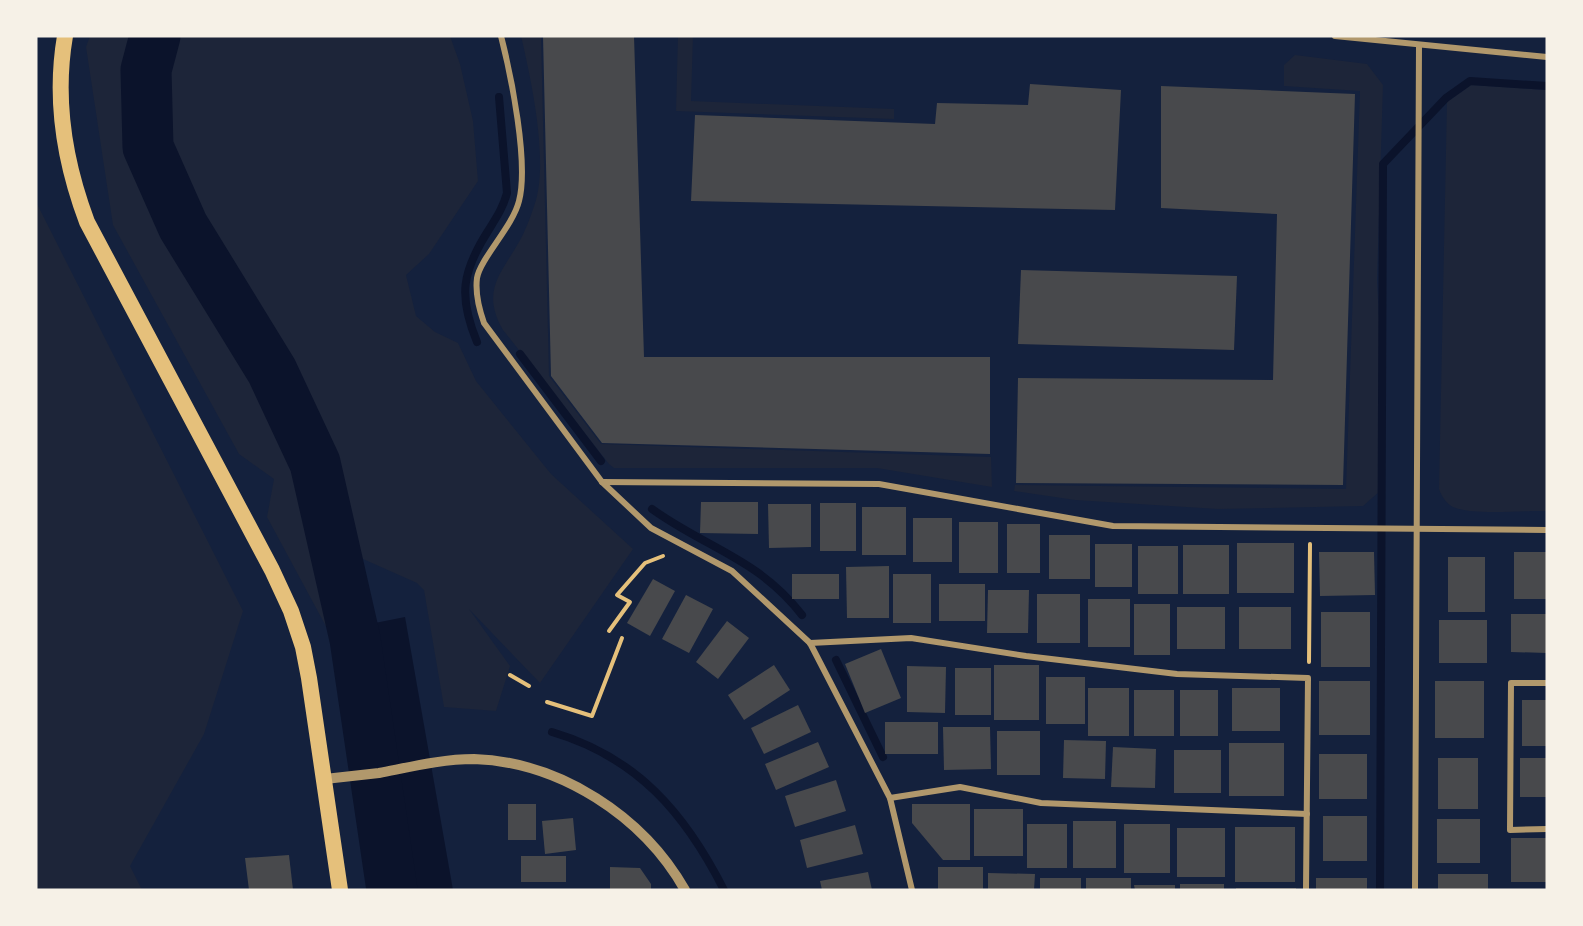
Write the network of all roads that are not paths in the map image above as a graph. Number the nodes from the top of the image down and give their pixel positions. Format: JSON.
{"nodes":[{"id":1,"x":65,"y":36,"type":"edge"},
{"id":2,"x":501,"y":36,"type":"edge"},
{"id":3,"x":1335,"y":36,"type":"edge"},
{"id":4,"x":1419,"y":45,"type":"junction"},
{"id":5,"x":1547,"y":57,"type":"edge"},
{"id":6,"x":602,"y":482,"type":"junction"},
{"id":7,"x":1416,"y":530,"type":"junction"},
{"id":8,"x":1547,"y":530,"type":"edge"},
{"id":9,"x":810,"y":643,"type":"junction"},
{"id":10,"x":1547,"y":683,"type":"edge"},
{"id":11,"x":325,"y":779,"type":"junction"},
{"id":12,"x":890,"y":798,"type":"junction"},
{"id":13,"x":1307,"y":814,"type":"junction"},
{"id":14,"x":1547,"y":829,"type":"edge"},
{"id":15,"x":340,"y":890,"type":"edge"},
{"id":16,"x":685,"y":890,"type":"edge"},
{"id":17,"x":912,"y":890,"type":"edge"},
{"id":18,"x":1306,"y":890,"type":"edge"},
{"id":19,"x":1414,"y":890,"type":"edge"}],
"edges":[{"from":1,"to":11,"type":"highway"},
{"from":2,"to":6,"type":"street"},
{"from":3,"to":4,"type":"street"},
{"from":4,"to":5,"type":"street"},
{"from":4,"to":7,"type":"street"},
{"from":6,"to":7,"type":"street"},
{"from":6,"to":9,"type":"street"},
{"from":7,"to":8,"type":"street"},
{"from":7,"to":19,"type":"street"},
{"from":9,"to":12,"type":"street"},
{"from":9,"to":13,"type":"street"},
{"from":10,"to":14,"type":"street"},
{"from":11,"to":15,"type":"highway"},
{"from":11,"to":16,"type":"street"},
{"from":12,"to":13,"type":"street"},
{"from":12,"to":17,"type":"street"},
{"from":13,"to":18,"type":"street"}]}
